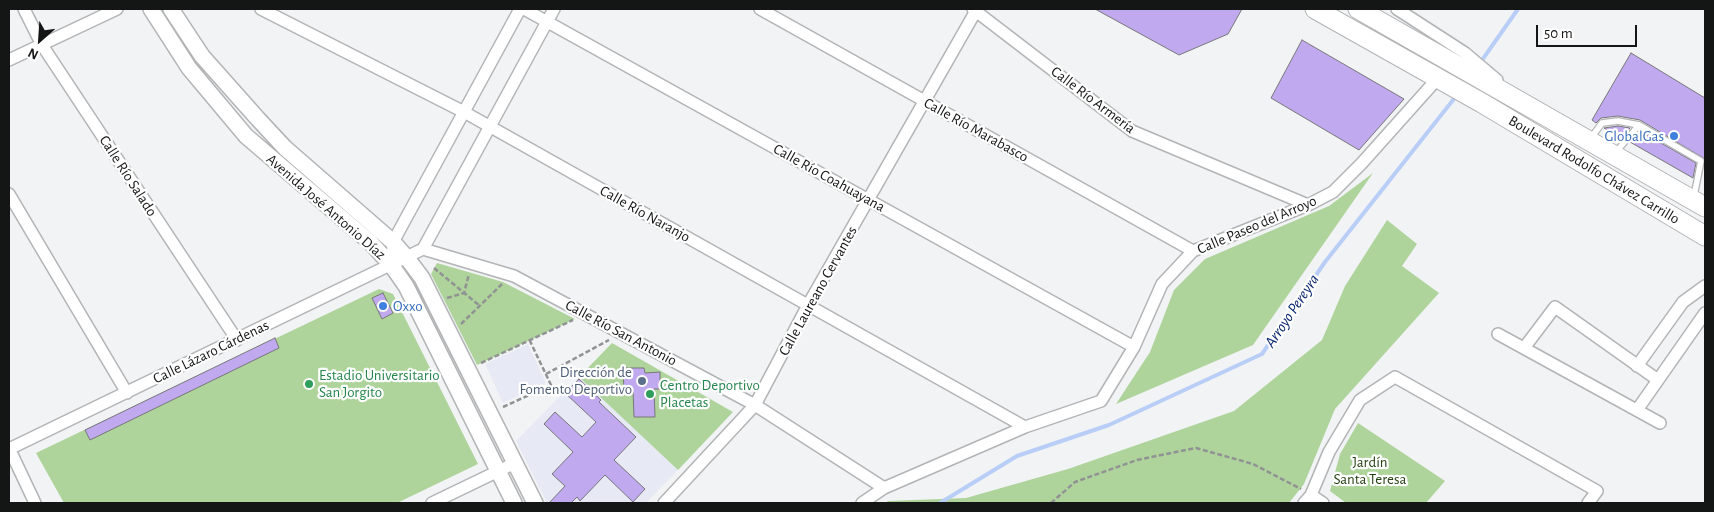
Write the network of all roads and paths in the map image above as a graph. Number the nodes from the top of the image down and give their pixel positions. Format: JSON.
{"nodes":[{"id":1,"x":24,"y":9,"type":"edge"},
{"id":2,"x":117,"y":9,"type":"edge"},
{"id":3,"x":151,"y":9,"type":"edge"},
{"id":4,"x":171,"y":9,"type":"edge"},
{"id":5,"x":261,"y":9,"type":"edge"},
{"id":6,"x":522,"y":9,"type":"edge"},
{"id":7,"x":554,"y":9,"type":"edge"},
{"id":8,"x":760,"y":9,"type":"edge"},
{"id":9,"x":975,"y":9,"type":"edge"},
{"id":10,"x":1314,"y":9,"type":"edge"},
{"id":11,"x":1358,"y":9,"type":"edge"},
{"id":12,"x":1397,"y":9,"type":"edge"},
{"id":13,"x":547,"y":22,"type":"junction"},
{"id":14,"x":42,"y":45,"type":"junction"},
{"id":15,"x":1460,"y":59,"type":"junction"},
{"id":16,"x":9,"y":60,"type":"edge"},
{"id":17,"x":1442,"y":80,"type":"junction"},
{"id":18,"x":923,"y":101,"type":"junction"},
{"id":19,"x":464,"y":112,"type":"junction"},
{"id":20,"x":1639,"y":125,"type":"junction"},
{"id":21,"x":490,"y":127,"type":"junction"},
{"id":22,"x":1589,"y":141,"type":"junction"},
{"id":23,"x":1614,"y":154,"type":"junction"},
{"id":24,"x":9,"y":194,"type":"edge"},
{"id":25,"x":868,"y":200,"type":"junction"},
{"id":26,"x":1699,"y":204,"type":"edge"},
{"id":27,"x":1308,"y":206,"type":"junction"},
{"id":28,"x":1705,"y":236,"type":"edge"},
{"id":29,"x":393,"y":242,"type":"junction"},
{"id":30,"x":423,"y":249,"type":"junction"},
{"id":31,"x":1193,"y":251,"type":"junction"},
{"id":32,"x":407,"y":258,"type":"junction"},
{"id":33,"x":392,"y":266,"type":"junction"},
{"id":34,"x":434,"y":268,"type":"dead end"},
{"id":35,"x":470,"y":272,"type":"dead end"},
{"id":36,"x":503,"y":282,"type":"dead end"},
{"id":37,"x":1705,"y":286,"type":"edge"},
{"id":38,"x":464,"y":293,"type":"junction"},
{"id":39,"x":443,"y":299,"type":"dead end"},
{"id":40,"x":808,"y":305,"type":"junction"},
{"id":41,"x":480,"y":306,"type":"junction"},
{"id":42,"x":1705,"y":313,"type":"edge"},
{"id":43,"x":575,"y":319,"type":"dead end"},
{"id":44,"x":458,"y":327,"type":"dead end"},
{"id":45,"x":1498,"y":334,"type":"dead end"},
{"id":46,"x":237,"y":340,"type":"junction"},
{"id":47,"x":610,"y":340,"type":"dead end"},
{"id":48,"x":530,"y":341,"type":"junction"},
{"id":49,"x":1134,"y":347,"type":"junction"},
{"id":50,"x":1524,"y":348,"type":"junction"},
{"id":51,"x":477,"y":365,"type":"dead end"},
{"id":52,"x":1637,"y":366,"type":"junction"},
{"id":53,"x":546,"y":374,"type":"junction"},
{"id":54,"x":1658,"y":380,"type":"junction"},
{"id":55,"x":127,"y":393,"type":"junction"},
{"id":56,"x":755,"y":406,"type":"junction"},
{"id":57,"x":499,"y":409,"type":"dead end"},
{"id":58,"x":1637,"y":410,"type":"junction"},
{"id":59,"x":1660,"y":423,"type":"dead end"},
{"id":60,"x":1025,"y":427,"type":"junction"},
{"id":61,"x":9,"y":449,"type":"edge"},
{"id":62,"x":515,"y":463,"type":"junction"},
{"id":63,"x":498,"y":471,"type":"junction"},
{"id":64,"x":884,"y":488,"type":"junction"},
{"id":65,"x":1307,"y":499,"type":"edge"},
{"id":66,"x":34,"y":503,"type":"edge"},
{"id":67,"x":432,"y":503,"type":"edge"},
{"id":68,"x":514,"y":503,"type":"edge"},
{"id":69,"x":535,"y":503,"type":"edge"},
{"id":70,"x":664,"y":503,"type":"edge"},
{"id":71,"x":862,"y":503,"type":"edge"},
{"id":72,"x":1051,"y":503,"type":"edge"},
{"id":73,"x":1323,"y":503,"type":"edge"},
{"id":74,"x":1588,"y":503,"type":"edge"}],
"edges":[{"from":1,"to":14,"type":"street","name":"Calle Río Salado"},
{"from":2,"to":14,"type":"street"},
{"from":3,"to":33,"type":"street","name":"Avenida José Antonio Díaz"},
{"from":4,"to":29,"type":"street","name":"Avenida José Antonio Díaz"},
{"from":5,"to":19,"type":"street","name":"Calle Río Naranjo"},
{"from":6,"to":13,"type":"street","name":"Calle Río Coahuayana"},
{"from":6,"to":19,"type":"street"},
{"from":7,"to":13,"type":"street"},
{"from":8,"to":18,"type":"street","name":"Calle Río Marabasco"},
{"from":9,"to":18,"type":"street","name":"Calle Laureano Cervantes"},
{"from":9,"to":27,"type":"street","name":"Calle Río Armería"},
{"from":10,"to":17,"type":"main road"},
{"from":11,"to":15,"type":"main road"},
{"from":12,"to":15,"type":"street"},
{"from":13,"to":21,"type":"street"},
{"from":13,"to":25,"type":"street","name":"Calle Río Coahuayana"},
{"from":14,"to":16,"type":"street"},
{"from":14,"to":46,"type":"street","name":"Calle Río Salado"},
{"from":15,"to":22,"type":"main road","name":"Boulevard Rodolfo Chávez Carrillo"},
{"from":17,"to":27,"type":"street","name":"Calle Paseo del Arroyo"},
{"from":17,"to":28,"type":"main road","name":"Boulevard Rodolfo Chávez Carrillo"},
{"from":18,"to":25,"type":"street","name":"Calle Laureano Cervantes"},
{"from":18,"to":31,"type":"street","name":"Calle Río Marabasco"},
{"from":19,"to":21,"type":"street","name":"Calle Río Naranjo"},
{"from":19,"to":29,"type":"street"},
{"from":20,"to":22,"type":"lane"},
{"from":20,"to":23,"type":"lane"},
{"from":20,"to":26,"type":"lane"},
{"from":21,"to":30,"type":"street"},
{"from":21,"to":40,"type":"street","name":"Calle Río Naranjo"},
{"from":22,"to":23,"type":"main road","name":"Boulevard Rodolfo Chávez Carrillo"},
{"from":23,"to":26,"type":"main road","name":"Boulevard Rodolfo Chávez Carrillo"},
{"from":24,"to":55,"type":"street"},
{"from":25,"to":40,"type":"street","name":"Calle Laureano Cervantes"},
{"from":25,"to":49,"type":"street","name":"Calle Río Coahuayana"},
{"from":27,"to":31,"type":"street","name":"Calle Paseo del Arroyo"},
{"from":29,"to":32,"type":"street","name":"Avenida José Antonio Díaz"},
{"from":29,"to":33,"type":"street"},
{"from":30,"to":32,"type":"street","name":"Calle Lázaro Cárdenas"},
{"from":30,"to":56,"type":"street","name":"Calle Río San Antonio"},
{"from":31,"to":49,"type":"street","name":"Calle Paseo del Arroyo"},
{"from":32,"to":33,"type":"street","name":"Calle Lázaro Cárdenas"},
{"from":32,"to":62,"type":"street","name":"Avenida José Antonio Díaz"},
{"from":33,"to":46,"type":"street","name":"Calle Lázaro Cárdenas"},
{"from":33,"to":63,"type":"street","name":"Avenida José Antonio Díaz"},
{"from":34,"to":38,"type":"path"},
{"from":35,"to":38,"type":"path"},
{"from":36,"to":41,"type":"path"},
{"from":37,"to":52,"type":"street"},
{"from":38,"to":39,"type":"path"},
{"from":38,"to":41,"type":"path"},
{"from":40,"to":56,"type":"street","name":"Calle Laureano Cervantes"},
{"from":40,"to":60,"type":"street","name":"Calle Río Naranjo"},
{"from":41,"to":44,"type":"path"},
{"from":42,"to":54,"type":"street"},
{"from":43,"to":48,"type":"path"},
{"from":45,"to":50,"type":"street"},
{"from":46,"to":55,"type":"street","name":"Calle Lázaro Cárdenas"},
{"from":47,"to":53,"type":"path"},
{"from":48,"to":51,"type":"path"},
{"from":48,"to":53,"type":"path"},
{"from":49,"to":60,"type":"street","name":"Calle Paseo del Arroyo"},
{"from":50,"to":52,"type":"street"},
{"from":50,"to":58,"type":"street"},
{"from":52,"to":54,"type":"street"},
{"from":53,"to":57,"type":"path"},
{"from":54,"to":58,"type":"street"},
{"from":55,"to":61,"type":"street","name":"Calle Lázaro Cárdenas"},
{"from":56,"to":64,"type":"street","name":"Calle Río San Antonio"},
{"from":56,"to":70,"type":"street","name":"Calle Laureano Cervantes"},
{"from":58,"to":59,"type":"street"},
{"from":60,"to":64,"type":"street","name":"Calle Paseo del Arroyo"},
{"from":61,"to":66,"type":"street"},
{"from":62,"to":63,"type":"street"},
{"from":62,"to":69,"type":"street","name":"Avenida José Antonio Díaz"},
{"from":63,"to":67,"type":"street"},
{"from":63,"to":68,"type":"street","name":"Avenida José Antonio Díaz"},
{"from":64,"to":71,"type":"street","name":"Calle Paseo del Arroyo"},
{"from":65,"to":72,"type":"path"},
{"from":65,"to":73,"type":"street"},
{"from":65,"to":74,"type":"street"}]}
